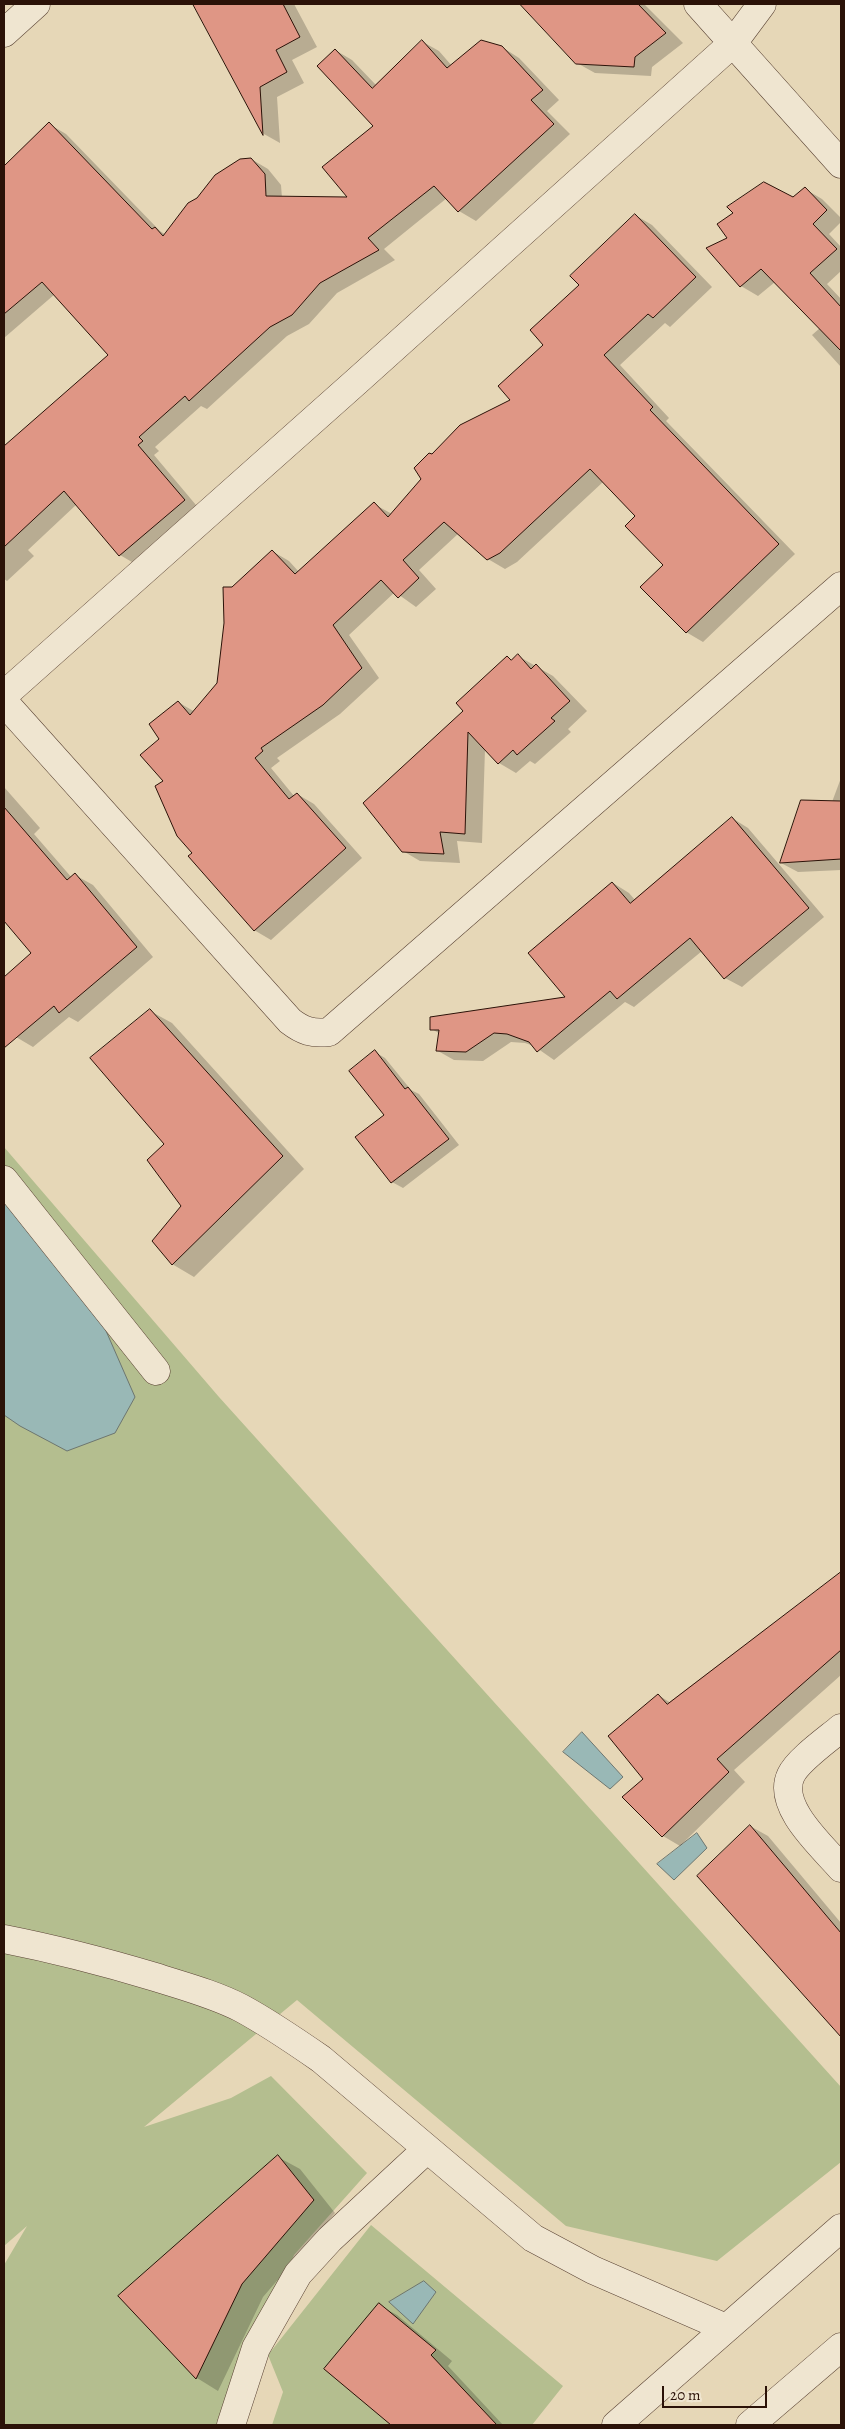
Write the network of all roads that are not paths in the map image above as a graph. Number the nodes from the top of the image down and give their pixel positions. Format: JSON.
{"nodes":[{"id":1,"x":36,"y":4,"type":"edge"},
{"id":2,"x":698,"y":4,"type":"edge"},
{"id":3,"x":762,"y":4,"type":"edge"},
{"id":4,"x":4,"y":33,"type":"edge"},
{"id":5,"x":733,"y":43,"type":"junction"},
{"id":6,"x":841,"y":164,"type":"edge"},
{"id":7,"x":841,"y":586,"type":"edge"},
{"id":8,"x":4,"y":695,"type":"edge"},
{"id":9,"x":4,"y":702,"type":"edge"},
{"id":10,"x":4,"y":1180,"type":"edge"},
{"id":11,"x":156,"y":1371,"type":"dead end"},
{"id":12,"x":841,"y":1728,"type":"edge"},
{"id":13,"x":841,"y":1868,"type":"edge"},
{"id":14,"x":4,"y":1939,"type":"edge"},
{"id":15,"x":427,"y":2149,"type":"junction"},
{"id":16,"x":841,"y":2228,"type":"edge"},
{"id":17,"x":726,"y":2328,"type":"junction"},
{"id":18,"x":841,"y":2346,"type":"edge"},
{"id":19,"x":231,"y":2425,"type":"edge"},
{"id":20,"x":616,"y":2425,"type":"edge"},
{"id":21,"x":750,"y":2425,"type":"edge"}],
"edges":[{"from":1,"to":4,"type":"street"},
{"from":2,"to":5,"type":"street"},
{"from":3,"to":5,"type":"street"},
{"from":5,"to":6,"type":"street"},
{"from":5,"to":8,"type":"street"},
{"from":7,"to":9,"type":"street"},
{"from":10,"to":11,"type":"street"},
{"from":12,"to":13,"type":"street"},
{"from":14,"to":15,"type":"street"},
{"from":15,"to":17,"type":"street"},
{"from":15,"to":19,"type":"street"},
{"from":16,"to":17,"type":"street"},
{"from":17,"to":20,"type":"street"},
{"from":18,"to":21,"type":"street"}]}
